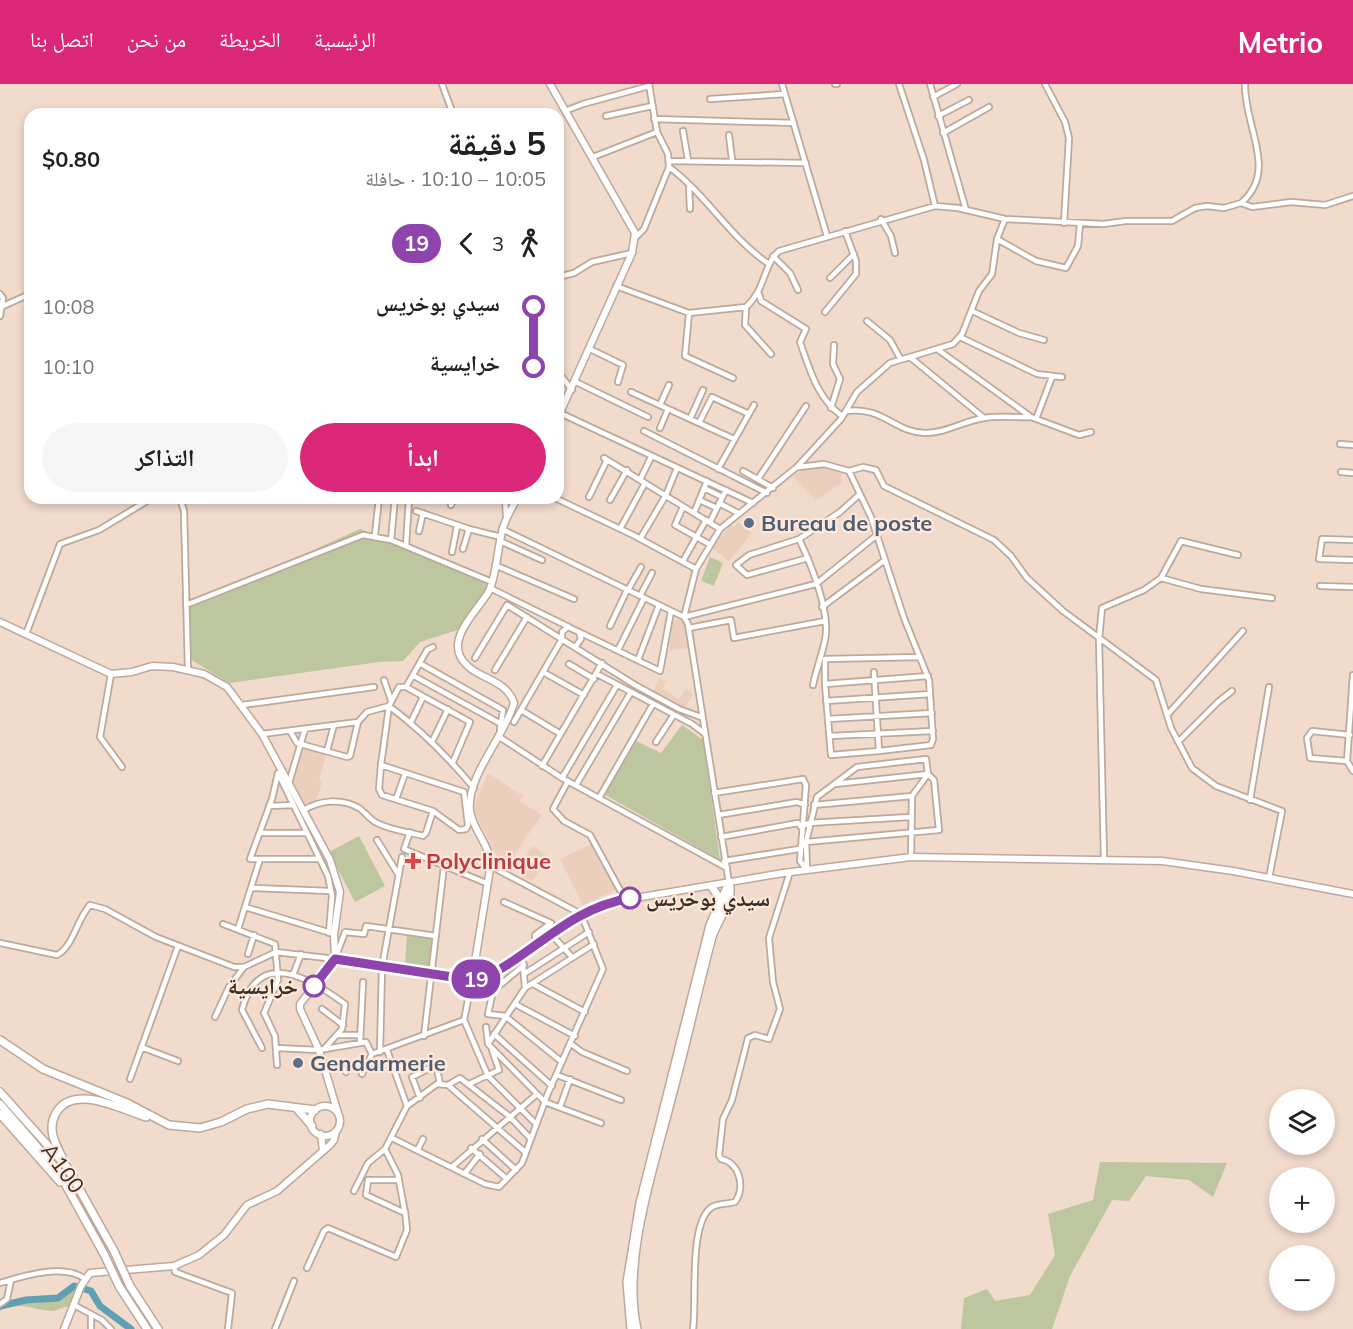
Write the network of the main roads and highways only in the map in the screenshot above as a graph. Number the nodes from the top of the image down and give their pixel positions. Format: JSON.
{"nodes":[{"id":1,"x":550,"y":84,"type":"edge"},
{"id":2,"x":563,"y":108,"type":"edge"},
{"id":3,"x":564,"y":109,"type":"edge"},
{"id":4,"x":564,"y":405,"type":"edge"},
{"id":5,"x":514,"y":504,"type":"edge"},
{"id":6,"x":0,"y":622,"type":"edge"},
{"id":7,"x":729,"y":883,"type":"junction"},
{"id":8,"x":711,"y":886,"type":"junction"},
{"id":9,"x":1353,"y":894,"type":"edge"},
{"id":10,"x":721,"y":900,"type":"junction"},
{"id":11,"x":335,"y":959,"type":"junction"},
{"id":12,"x":472,"y":980,"type":"junction"},
{"id":13,"x":1,"y":1041,"type":"edge"},
{"id":14,"x":0,"y":1092,"type":"edge"},
{"id":15,"x":331,"y":1095,"type":"junction"},
{"id":16,"x":0,"y":1104,"type":"edge"},
{"id":17,"x":317,"y":1109,"type":"junction"},
{"id":18,"x":298,"y":1110,"type":"junction"},
{"id":19,"x":338,"y":1113,"type":"junction"},
{"id":20,"x":0,"y":1114,"type":"edge"},
{"id":21,"x":169,"y":1125,"type":"junction"},
{"id":22,"x":312,"y":1126,"type":"junction"},
{"id":23,"x":336,"y":1131,"type":"junction"},
{"id":24,"x":321,"y":1134,"type":"junction"},
{"id":25,"x":322,"y":1151,"type":"junction"},
{"id":26,"x":67,"y":1167,"type":"junction"},
{"id":27,"x":86,"y":1218,"type":"junction"},
{"id":28,"x":64,"y":1329,"type":"edge"},
{"id":29,"x":147,"y":1329,"type":"edge"},
{"id":30,"x":158,"y":1329,"type":"edge"},
{"id":31,"x":631,"y":1329,"type":"edge"},
{"id":32,"x":637,"y":1329,"type":"edge"}],
"edges":[{"from":1,"to":2,"type":"main road"},
{"from":3,"to":4,"type":"main road"},
{"from":5,"to":12,"type":"main road"},
{"from":6,"to":11,"type":"main road"},
{"from":7,"to":8,"type":"main road"},
{"from":7,"to":9,"type":"main road"},
{"from":7,"to":10,"type":"highway"},
{"from":7,"to":32,"type":"highway"},
{"from":8,"to":10,"type":"highway"},
{"from":8,"to":12,"type":"main road"},
{"from":10,"to":31,"type":"highway"},
{"from":11,"to":12,"type":"main road"},
{"from":11,"to":15,"type":"main road"},
{"from":13,"to":21,"type":"highway"},
{"from":14,"to":26,"type":"highway","name":"A100","number":"A100"},
{"from":15,"to":17,"type":"main road"},
{"from":15,"to":19,"type":"main road"},
{"from":16,"to":27,"type":"highway","name":"A100","number":"A100"},
{"from":17,"to":18,"type":"highway"},
{"from":17,"to":19,"type":"main road"},
{"from":17,"to":22,"type":"main road"},
{"from":18,"to":21,"type":"highway"},
{"from":18,"to":22,"type":"highway"},
{"from":19,"to":23,"type":"main road"},
{"from":20,"to":27,"type":"highway"},
{"from":21,"to":26,"type":"highway"},
{"from":22,"to":24,"type":"main road"},
{"from":23,"to":24,"type":"main road"},
{"from":23,"to":25,"type":"main road"},
{"from":24,"to":25,"type":"main road"},
{"from":25,"to":28,"type":"main road"},
{"from":26,"to":30,"type":"highway","name":"A100","number":"A100","bridge":true},
{"from":27,"to":29,"type":"highway","name":"A100","number":"A100","bridge":true}]}
